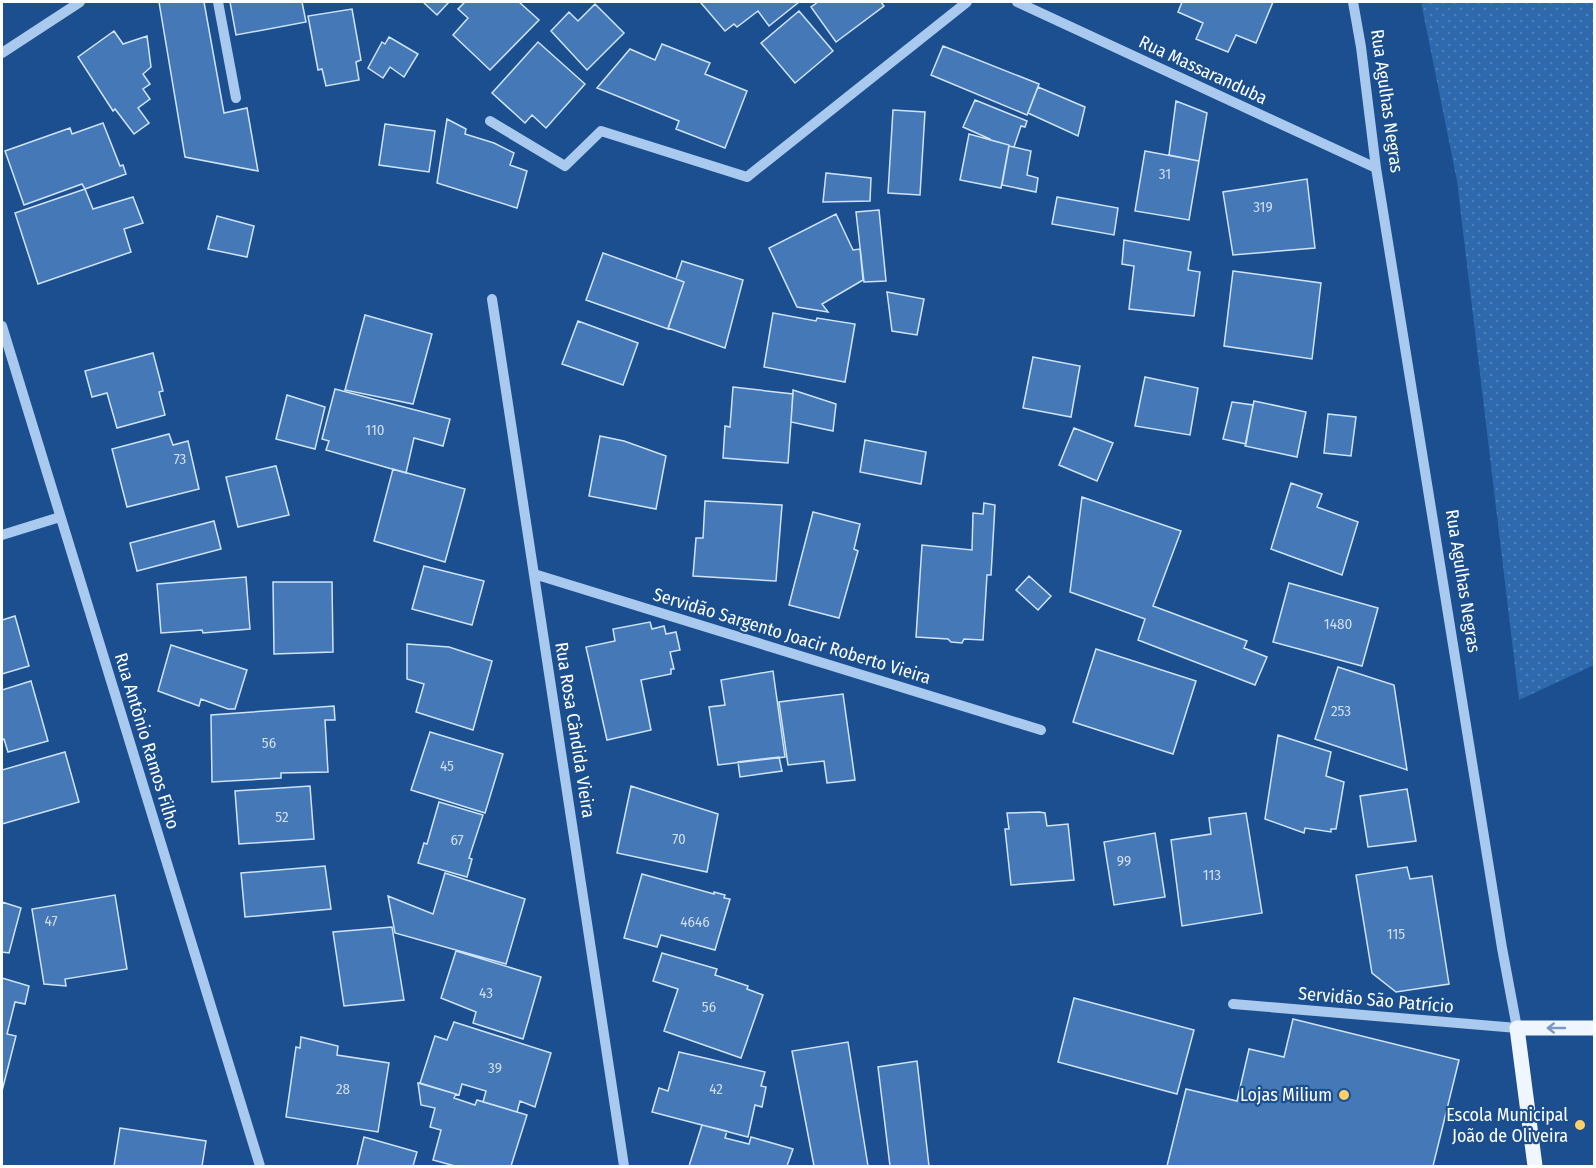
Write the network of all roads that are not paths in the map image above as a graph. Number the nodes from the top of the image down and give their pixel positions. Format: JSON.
{"nodes":[{"id":1,"x":80,"y":2,"type":"edge"},
{"id":2,"x":218,"y":2,"type":"edge"},
{"id":3,"x":967,"y":2,"type":"edge"},
{"id":4,"x":1017,"y":2,"type":"edge"},
{"id":5,"x":1353,"y":2,"type":"edge"},
{"id":6,"x":2,"y":53,"type":"edge"},
{"id":7,"x":236,"y":98,"type":"dead end"},
{"id":8,"x":490,"y":121,"type":"dead end"},
{"id":9,"x":1376,"y":168,"type":"junction"},
{"id":10,"x":492,"y":299,"type":"dead end"},
{"id":11,"x":2,"y":326,"type":"edge"},
{"id":12,"x":60,"y":517,"type":"junction"},
{"id":13,"x":2,"y":535,"type":"edge"},
{"id":14,"x":534,"y":574,"type":"junction"},
{"id":15,"x":1041,"y":730,"type":"dead end"},
{"id":16,"x":1233,"y":1004,"type":"dead end"},
{"id":17,"x":1517,"y":1028,"type":"junction"},
{"id":18,"x":1594,"y":1028,"type":"edge"},
{"id":19,"x":260,"y":1167,"type":"edge"},
{"id":20,"x":624,"y":1167,"type":"edge"},
{"id":21,"x":1535,"y":1167,"type":"edge"}],
"edges":[{"from":1,"to":6,"type":"street"},
{"from":2,"to":7,"type":"street"},
{"from":3,"to":8,"type":"street"},
{"from":4,"to":9,"type":"street","name":"Rua Massaranduba"},
{"from":5,"to":9,"type":"street","name":"Rua Agulhas Negras"},
{"from":9,"to":17,"type":"street","name":"Rua Agulhas Negras"},
{"from":10,"to":14,"type":"street","name":"Rua Rosa Cândida Vieira"},
{"from":11,"to":12,"type":"street","name":"Rua Antônio Ramos Filho"},
{"from":12,"to":13,"type":"street"},
{"from":12,"to":19,"type":"street","name":"Rua Antônio Ramos Filho"},
{"from":14,"to":15,"type":"street","name":"Servidão Sargento Joacir Roberto Vieira"},
{"from":14,"to":20,"type":"street","name":"Rua Rosa Cândida Vieira"},
{"from":16,"to":17,"type":"street","name":"Servidão São Patrício"},
{"from":18,"to":17,"type":"main road","one_way":true},
{"from":17,"to":21,"type":"main road","name":"Rua Agulhas Negras"}]}
